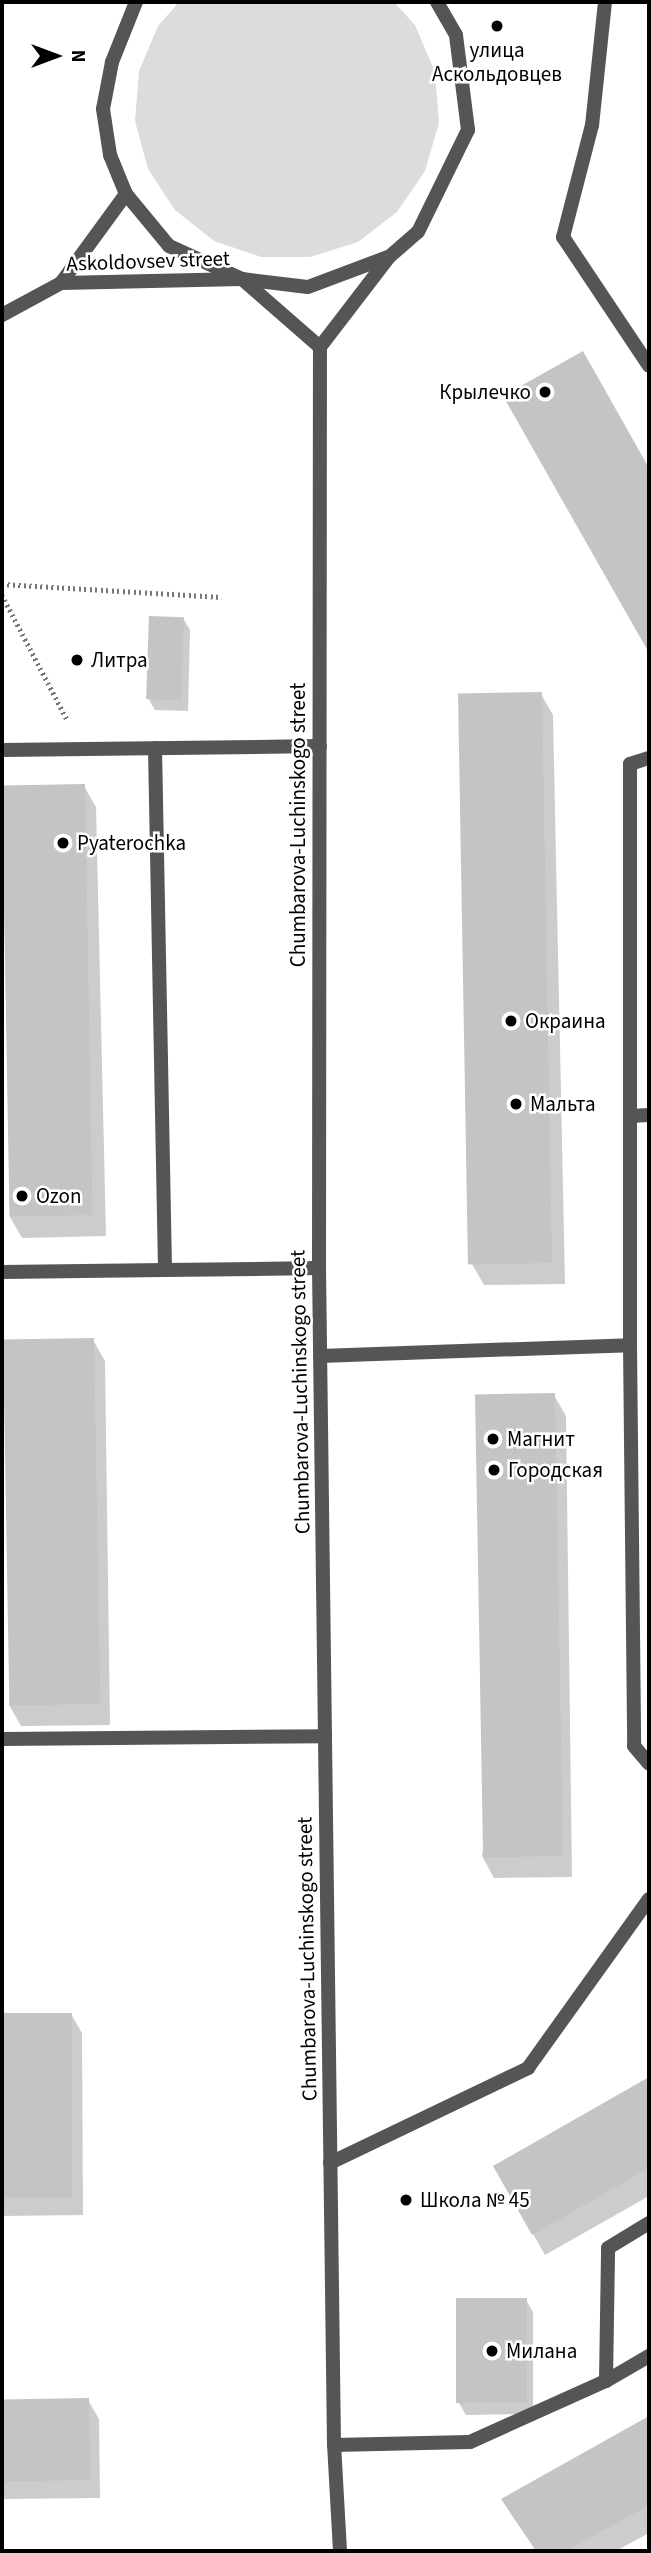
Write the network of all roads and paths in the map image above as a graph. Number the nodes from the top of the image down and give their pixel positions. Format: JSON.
{"nodes":[{"id":1,"x":136,"y":2,"type":"edge"},
{"id":2,"x":437,"y":2,"type":"edge"},
{"id":3,"x":605,"y":2,"type":"edge"},
{"id":4,"x":126,"y":194,"type":"junction"},
{"id":5,"x":389,"y":257,"type":"junction"},
{"id":6,"x":242,"y":279,"type":"junction"},
{"id":7,"x":61,"y":283,"type":"junction"},
{"id":8,"x":2,"y":316,"type":"edge"},
{"id":9,"x":320,"y":347,"type":"junction"},
{"id":10,"x":649,"y":366,"type":"edge"},
{"id":11,"x":2,"y":584,"type":"edge"},
{"id":12,"x":2,"y":594,"type":"edge"},
{"id":13,"x":222,"y":597,"type":"dead end"},
{"id":14,"x":320,"y":746,"type":"junction"},
{"id":15,"x":155,"y":748,"type":"junction"},
{"id":16,"x":83,"y":749,"type":"junction"},
{"id":17,"x":2,"y":750,"type":"edge"},
{"id":18,"x":649,"y":758,"type":"edge"},
{"id":19,"x":649,"y":1115,"type":"edge"},
{"id":20,"x":630,"y":1116,"type":"junction"},
{"id":21,"x":319,"y":1268,"type":"junction"},
{"id":22,"x":165,"y":1270,"type":"junction"},
{"id":23,"x":2,"y":1272,"type":"edge"},
{"id":24,"x":630,"y":1345,"type":"junction"},
{"id":25,"x":320,"y":1356,"type":"junction"},
{"id":26,"x":325,"y":1736,"type":"junction"},
{"id":27,"x":2,"y":1739,"type":"edge"},
{"id":28,"x":649,"y":1764,"type":"edge"},
{"id":29,"x":649,"y":1899,"type":"edge"},
{"id":30,"x":330,"y":2163,"type":"junction"},
{"id":31,"x":649,"y":2223,"type":"edge"},
{"id":32,"x":649,"y":2356,"type":"edge"},
{"id":33,"x":606,"y":2381,"type":"junction"},
{"id":34,"x":334,"y":2445,"type":"junction"},
{"id":35,"x":340,"y":2551,"type":"edge"}],
"edges":[{"from":1,"to":4,"type":"street"},
{"from":2,"to":5,"type":"street"},
{"from":3,"to":10,"type":"street"},
{"from":4,"to":6,"type":"street"},
{"from":4,"to":7,"type":"street"},
{"from":5,"to":6,"type":"street"},
{"from":5,"to":9,"type":"street"},
{"from":6,"to":7,"type":"street","name":"Askoldovsev street"},
{"from":6,"to":9,"type":"street","name":"Askoldovsev street"},
{"from":7,"to":8,"type":"street","name":"Askoldovsev street"},
{"from":9,"to":14,"type":"street","name":"Chumbarova-Luchinskogo street"},
{"from":11,"to":13,"type":"path"},
{"from":12,"to":16,"type":"path"},
{"from":14,"to":15,"type":"street"},
{"from":14,"to":21,"type":"street","name":"Chumbarova-Luchinskogo street"},
{"from":15,"to":16,"type":"street"},
{"from":15,"to":22,"type":"street"},
{"from":16,"to":17,"type":"street"},
{"from":18,"to":20,"type":"street"},
{"from":19,"to":20,"type":"street"},
{"from":20,"to":24,"type":"street"},
{"from":21,"to":22,"type":"street"},
{"from":21,"to":25,"type":"street","name":"Chumbarova-Luchinskogo street"},
{"from":22,"to":23,"type":"street"},
{"from":24,"to":25,"type":"street"},
{"from":24,"to":28,"type":"street"},
{"from":25,"to":26,"type":"street","name":"Chumbarova-Luchinskogo street"},
{"from":26,"to":27,"type":"street"},
{"from":26,"to":30,"type":"street","name":"Chumbarova-Luchinskogo street"},
{"from":29,"to":30,"type":"street"},
{"from":30,"to":34,"type":"street","name":"Chumbarova-Luchinskogo street"},
{"from":31,"to":33,"type":"street"},
{"from":32,"to":33,"type":"street"},
{"from":33,"to":34,"type":"street"},
{"from":34,"to":35,"type":"street","name":"Chumbarova-Luchinskogo street"}]}
